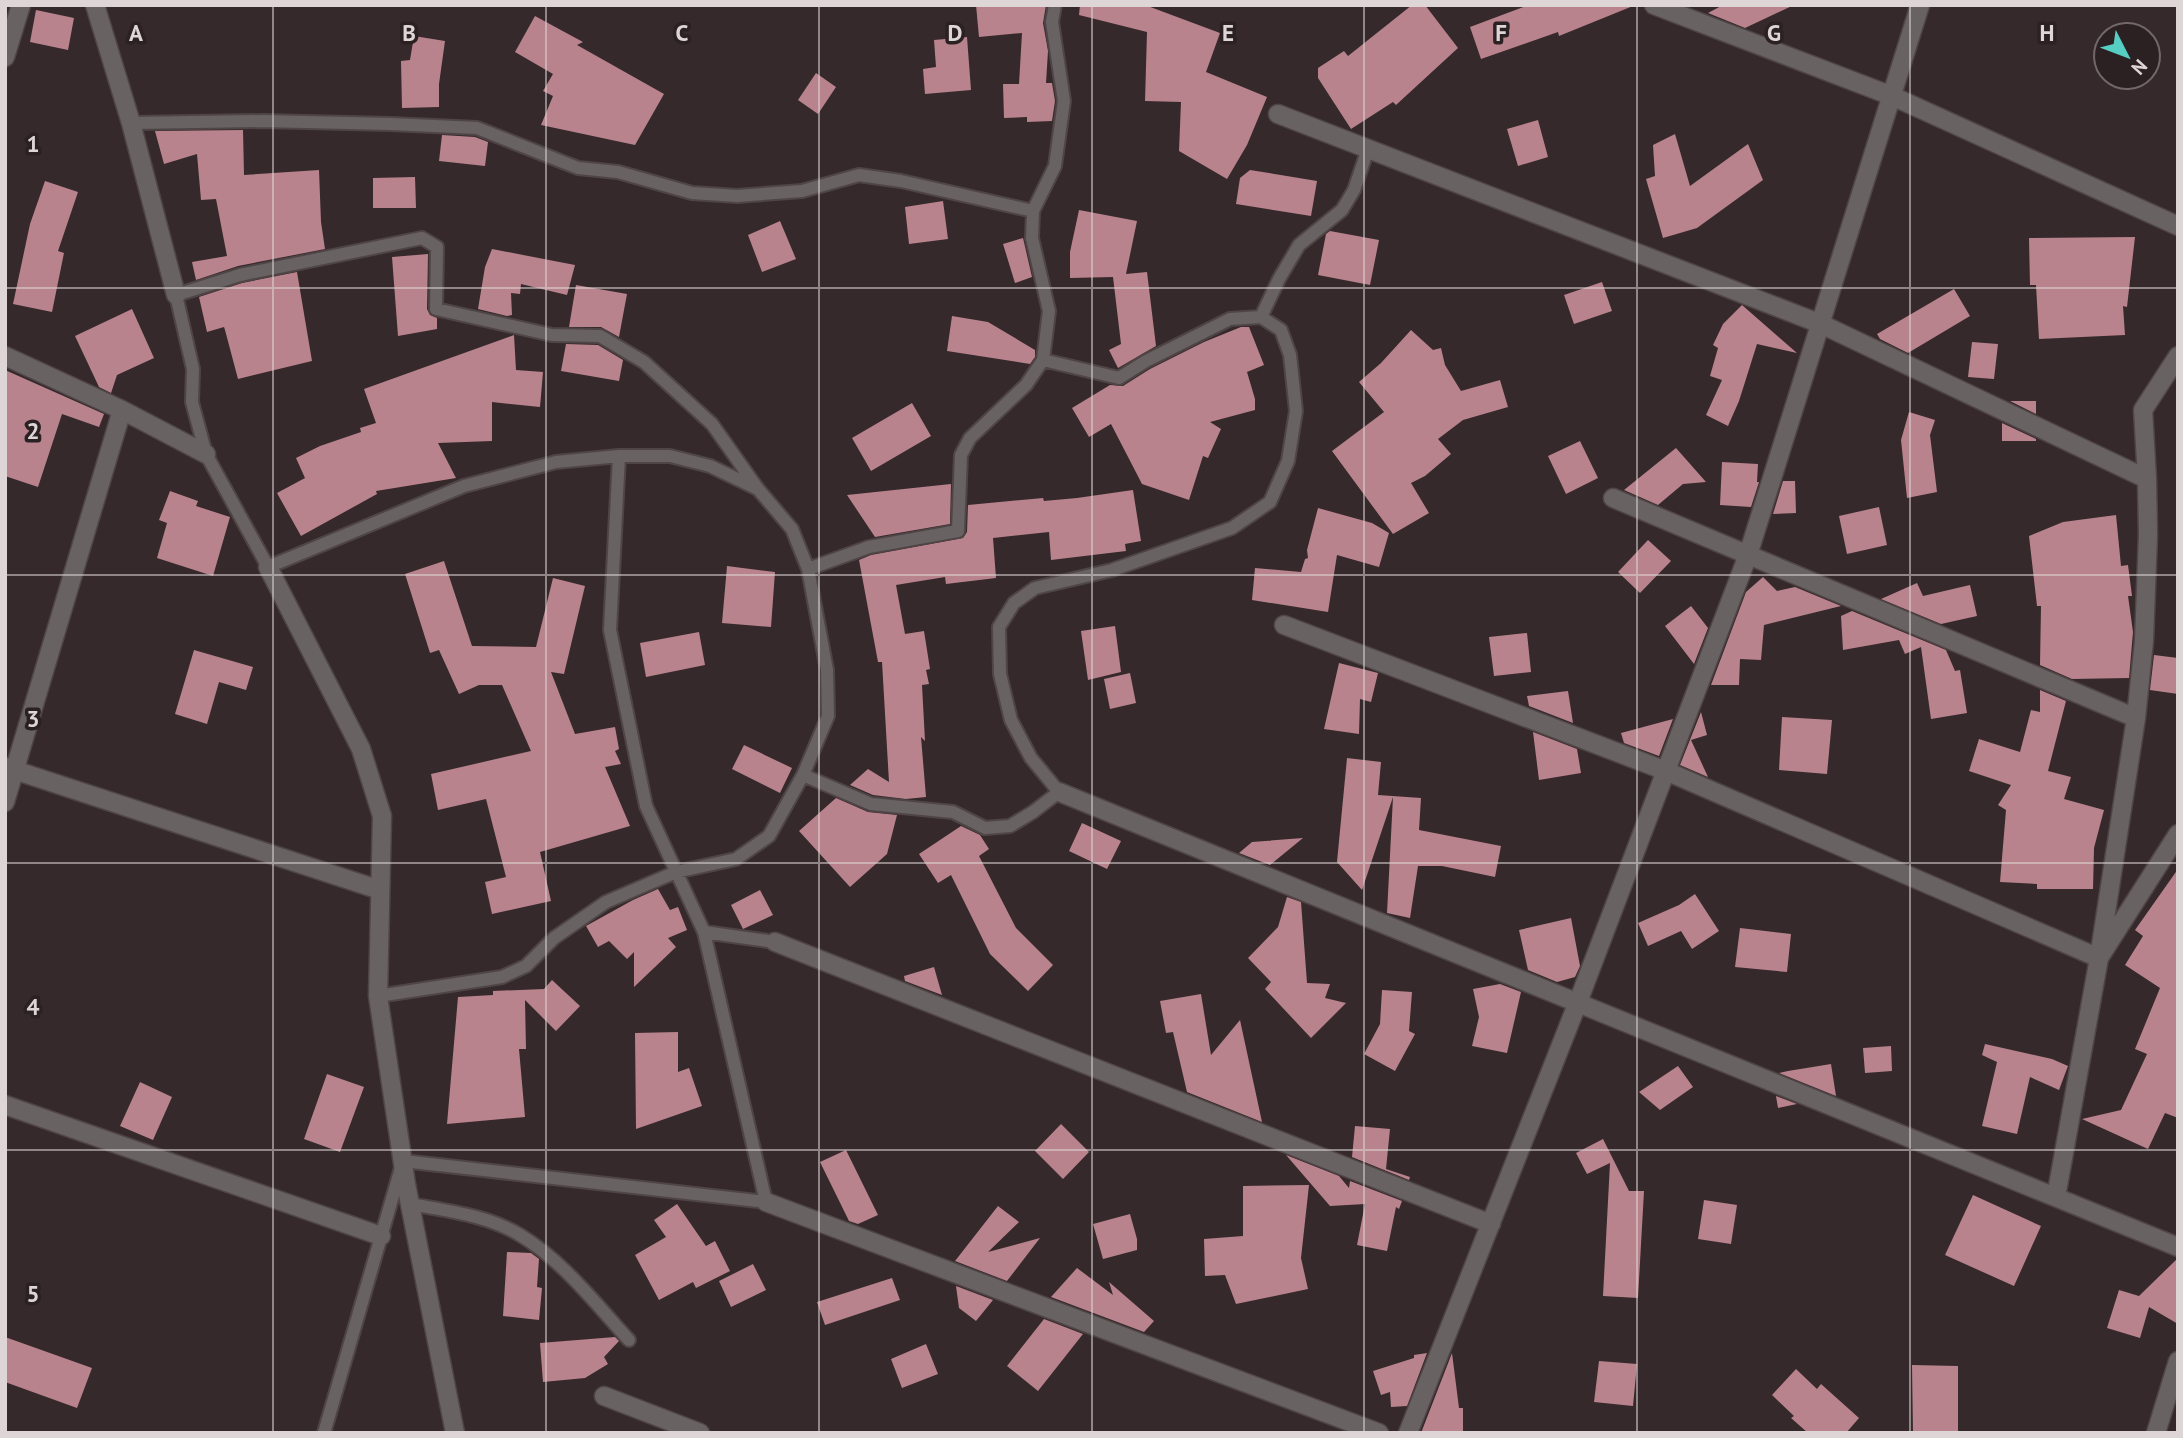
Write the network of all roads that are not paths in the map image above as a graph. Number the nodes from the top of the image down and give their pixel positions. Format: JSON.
{"nodes":[{"id":1,"x":21,"y":5,"type":"edge"},
{"id":2,"x":95,"y":5,"type":"edge"},
{"id":3,"x":1055,"y":5,"type":"edge"},
{"id":4,"x":1654,"y":5,"type":"edge"},
{"id":5,"x":1920,"y":5,"type":"edge"},
{"id":6,"x":5,"y":57,"type":"edge"},
{"id":7,"x":1892,"y":96,"type":"junction"},
{"id":8,"x":1278,"y":114,"type":"dead end"},
{"id":9,"x":131,"y":123,"type":"junction"},
{"id":10,"x":1368,"y":149,"type":"junction"},
{"id":11,"x":1033,"y":211,"type":"junction"},
{"id":12,"x":2178,"y":226,"type":"edge"},
{"id":13,"x":176,"y":295,"type":"junction"},
{"id":14,"x":1261,"y":317,"type":"junction"},
{"id":15,"x":1821,"y":324,"type":"junction"},
{"id":16,"x":5,"y":356,"type":"edge"},
{"id":17,"x":2178,"y":356,"type":"edge"},
{"id":18,"x":1043,"y":360,"type":"junction"},
{"id":19,"x":122,"y":410,"type":"junction"},
{"id":20,"x":206,"y":454,"type":"junction"},
{"id":21,"x":619,"y":456,"type":"junction"},
{"id":22,"x":2147,"y":479,"type":"junction"},
{"id":23,"x":758,"y":489,"type":"junction"},
{"id":24,"x":1613,"y":498,"type":"dead end"},
{"id":25,"x":1748,"y":555,"type":"junction"},
{"id":26,"x":268,"y":567,"type":"junction"},
{"id":27,"x":808,"y":569,"type":"junction"},
{"id":28,"x":1284,"y":625,"type":"dead end"},
{"id":29,"x":2136,"y":718,"type":"junction"},
{"id":30,"x":10,"y":768,"type":"edge"},
{"id":31,"x":1666,"y":771,"type":"junction"},
{"id":32,"x":803,"y":775,"type":"junction"},
{"id":33,"x":1059,"y":792,"type":"junction"},
{"id":34,"x":5,"y":802,"type":"edge"},
{"id":35,"x":2178,"y":834,"type":"edge"},
{"id":36,"x":676,"y":872,"type":"junction"},
{"id":37,"x":380,"y":890,"type":"junction"},
{"id":38,"x":704,"y":932,"type":"junction"},
{"id":39,"x":775,"y":942,"type":"joint"},
{"id":40,"x":2099,"y":958,"type":"junction"},
{"id":41,"x":378,"y":996,"type":"junction"},
{"id":42,"x":1578,"y":1002,"type":"junction"},
{"id":43,"x":5,"y":1105,"type":"edge"},
{"id":44,"x":403,"y":1161,"type":"junction"},
{"id":45,"x":2056,"y":1197,"type":"junction"},
{"id":46,"x":766,"y":1202,"type":"junction"},
{"id":47,"x":410,"y":1204,"type":"junction"},
{"id":48,"x":1491,"y":1224,"type":"junction"},
{"id":49,"x":381,"y":1236,"type":"junction"},
{"id":50,"x":2178,"y":1247,"type":"edge"},
{"id":51,"x":629,"y":1340,"type":"dead end"},
{"id":52,"x":2178,"y":1361,"type":"edge"},
{"id":53,"x":604,"y":1396,"type":"dead end"},
{"id":54,"x":324,"y":1433,"type":"edge"},
{"id":55,"x":455,"y":1433,"type":"edge"},
{"id":56,"x":700,"y":1433,"type":"edge"},
{"id":57,"x":1379,"y":1433,"type":"edge"},
{"id":58,"x":1408,"y":1433,"type":"edge"},
{"id":59,"x":2156,"y":1433,"type":"edge"}],
"edges":[{"from":1,"to":6,"type":"street"},
{"from":2,"to":9,"type":"street"},
{"from":3,"to":11,"type":"lane"},
{"from":4,"to":7,"type":"street"},
{"from":5,"to":7,"type":"street"},
{"from":7,"to":12,"type":"street"},
{"from":7,"to":15,"type":"street"},
{"from":8,"to":10,"type":"street"},
{"from":9,"to":11,"type":"lane"},
{"from":9,"to":13,"type":"street"},
{"from":10,"to":14,"type":"lane"},
{"from":10,"to":15,"type":"street"},
{"from":11,"to":18,"type":"lane"},
{"from":13,"to":20,"type":"lane"},
{"from":13,"to":23,"type":"lane"},
{"from":14,"to":18,"type":"lane"},
{"from":14,"to":33,"type":"lane"},
{"from":15,"to":22,"type":"street"},
{"from":15,"to":25,"type":"street"},
{"from":16,"to":19,"type":"street"},
{"from":17,"to":22,"type":"street"},
{"from":18,"to":27,"type":"lane"},
{"from":19,"to":20,"type":"street"},
{"from":19,"to":30,"type":"street"},
{"from":20,"to":26,"type":"lane"},
{"from":21,"to":23,"type":"lane"},
{"from":21,"to":26,"type":"lane"},
{"from":21,"to":36,"type":"lane"},
{"from":22,"to":29,"type":"street"},
{"from":23,"to":27,"type":"lane"},
{"from":24,"to":25,"type":"street"},
{"from":25,"to":29,"type":"street"},
{"from":25,"to":31,"type":"street"},
{"from":26,"to":37,"type":"street"},
{"from":27,"to":32,"type":"lane"},
{"from":28,"to":31,"type":"street"},
{"from":29,"to":40,"type":"street"},
{"from":30,"to":34,"type":"street"},
{"from":30,"to":37,"type":"street"},
{"from":31,"to":40,"type":"street"},
{"from":31,"to":42,"type":"street"},
{"from":32,"to":33,"type":"lane"},
{"from":32,"to":36,"type":"lane"},
{"from":33,"to":42,"type":"street"},
{"from":35,"to":40,"type":"street"},
{"from":36,"to":38,"type":"lane"},
{"from":36,"to":41,"type":"lane"},
{"from":37,"to":41,"type":"street"},
{"from":38,"to":39,"type":"lane"},
{"from":38,"to":46,"type":"lane"},
{"from":39,"to":48,"type":"street"},
{"from":40,"to":45,"type":"street"},
{"from":41,"to":44,"type":"street"},
{"from":42,"to":45,"type":"street"},
{"from":42,"to":48,"type":"street"},
{"from":43,"to":49,"type":"street"},
{"from":44,"to":46,"type":"lane"},
{"from":44,"to":47,"type":"street"},
{"from":44,"to":49,"type":"lane"},
{"from":45,"to":50,"type":"street"},
{"from":46,"to":57,"type":"street"},
{"from":47,"to":51,"type":"lane"},
{"from":47,"to":55,"type":"street"},
{"from":48,"to":58,"type":"street"},
{"from":49,"to":54,"type":"lane"},
{"from":52,"to":59,"type":"street"},
{"from":53,"to":56,"type":"street"}]}
